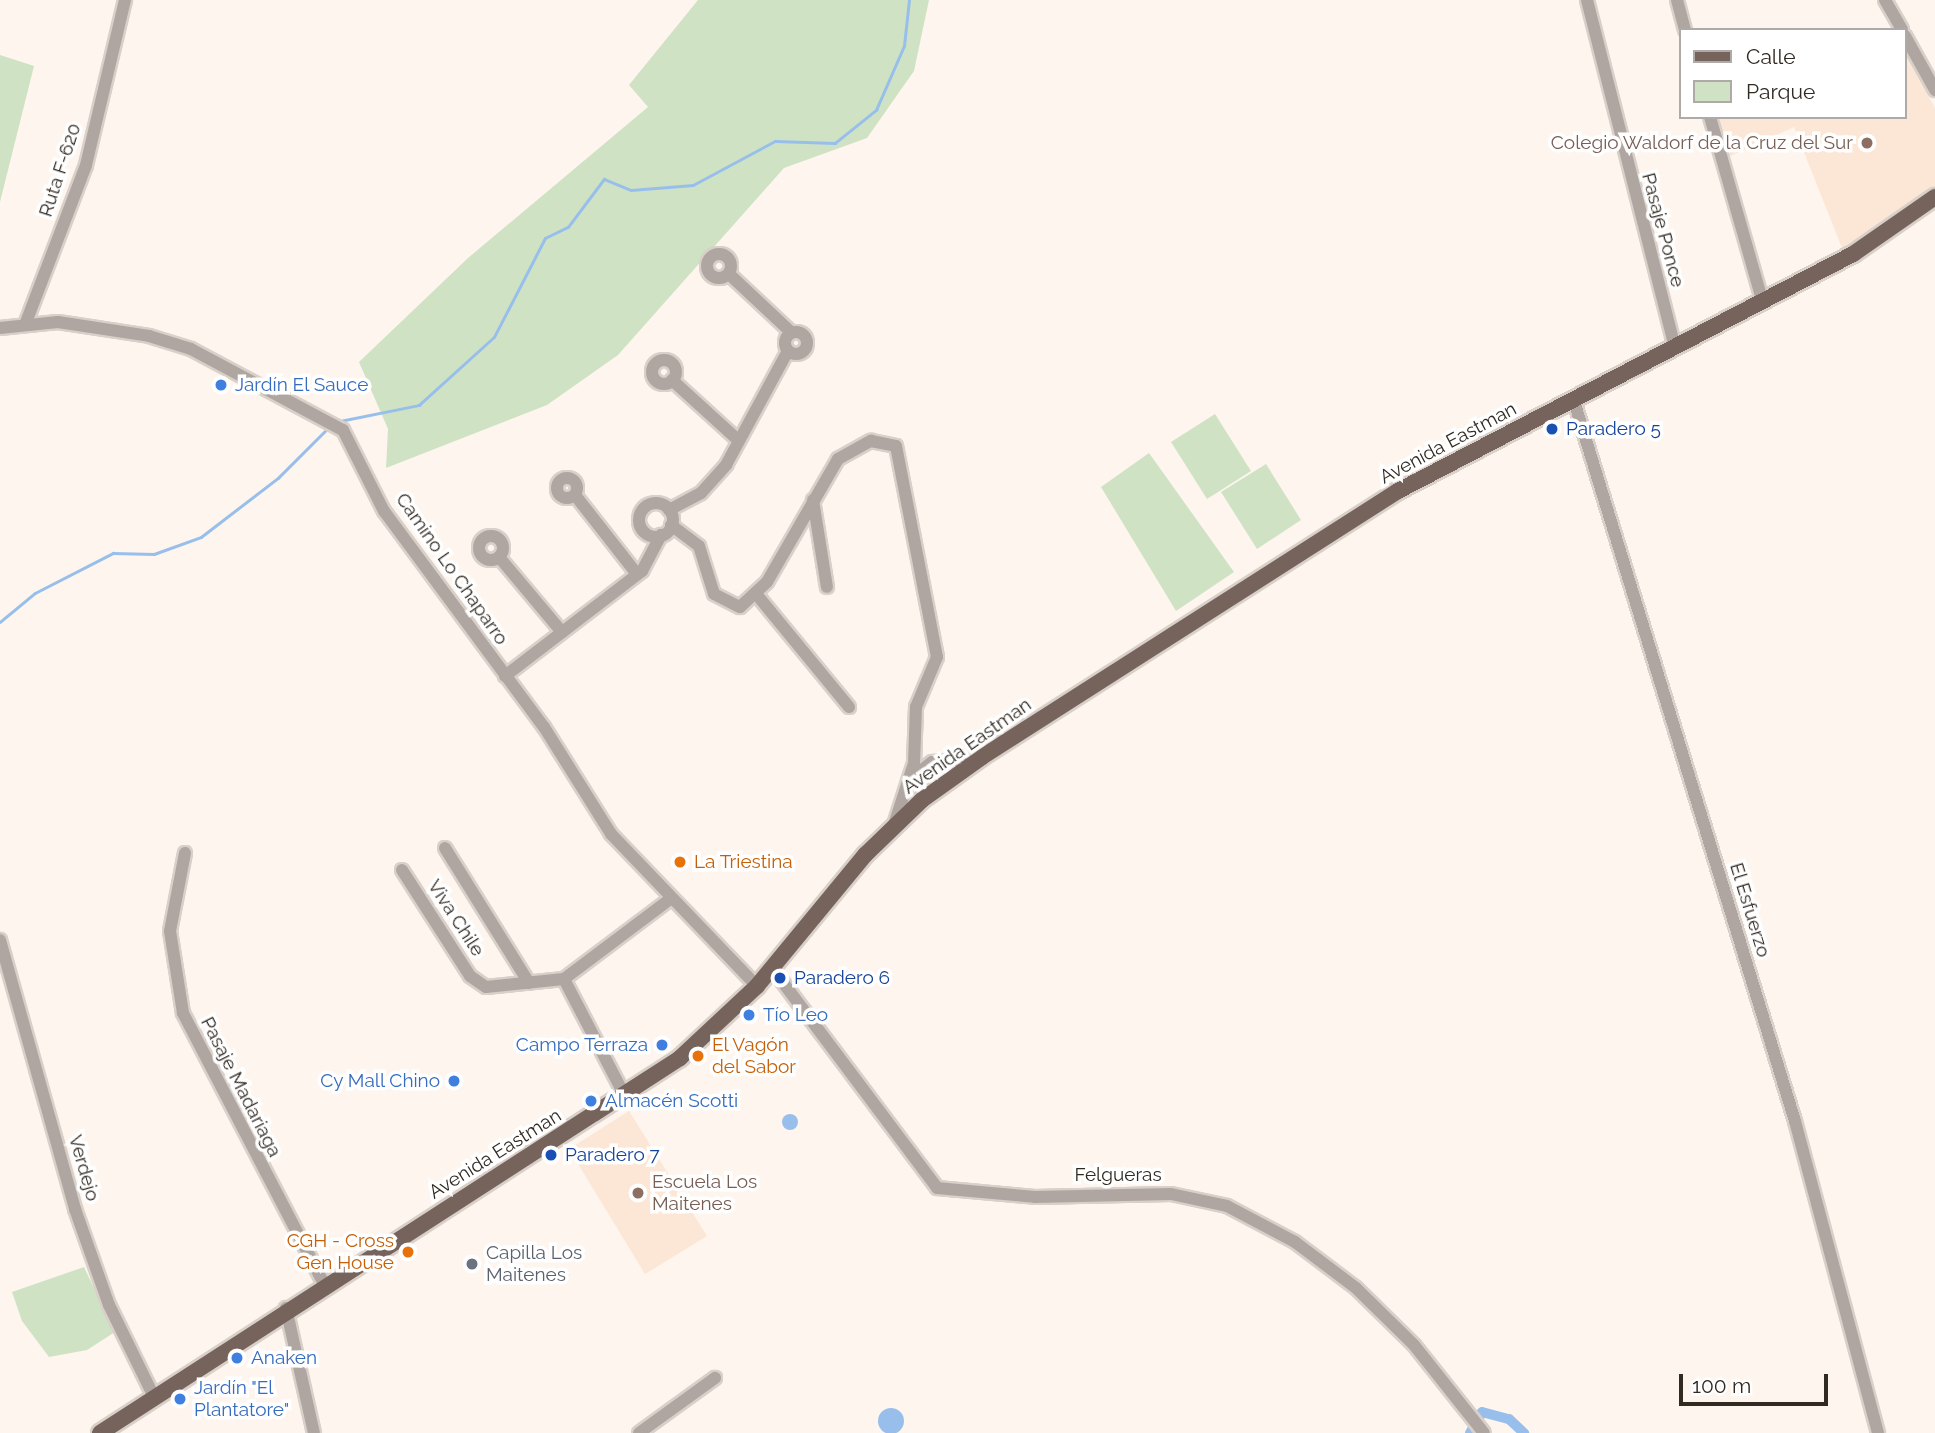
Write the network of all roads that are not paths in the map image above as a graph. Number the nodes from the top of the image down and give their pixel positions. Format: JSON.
{"nodes":[{"id":1,"x":125,"y":0,"type":"edge"},
{"id":2,"x":1587,"y":0,"type":"edge"},
{"id":3,"x":1676,"y":0,"type":"edge"},
{"id":4,"x":1885,"y":0,"type":"edge"},
{"id":5,"x":1684,"y":28,"type":"edge"},
{"id":6,"x":1901,"y":28,"type":"edge"},
{"id":7,"x":1907,"y":40,"type":"edge"},
{"id":8,"x":1935,"y":90,"type":"edge"},
{"id":9,"x":1711,"y":119,"type":"edge"},
{"id":10,"x":1935,"y":197,"type":"edge"},
{"id":11,"x":729,"y":274,"type":"dead end"},
{"id":12,"x":1763,"y":303,"type":"junction"},
{"id":13,"x":25,"y":325,"type":"junction"},
{"id":14,"x":0,"y":328,"type":"edge"},
{"id":15,"x":1675,"y":348,"type":"junction"},
{"id":16,"x":672,"y":380,"type":"dead end"},
{"id":17,"x":1574,"y":401,"type":"junction"},
{"id":18,"x":738,"y":440,"type":"junction"},
{"id":19,"x":575,"y":495,"type":"dead end"},
{"id":20,"x":813,"y":500,"type":"junction"},
{"id":21,"x":669,"y":510,"type":"junction"},
{"id":22,"x":671,"y":525,"type":"junction"},
{"id":23,"x":661,"y":536,"type":"junction"},
{"id":24,"x":499,"y":557,"type":"dead end"},
{"id":25,"x":637,"y":574,"type":"junction"},
{"id":26,"x":827,"y":587,"type":"dead end"},
{"id":27,"x":757,"y":595,"type":"junction"},
{"id":28,"x":562,"y":632,"type":"junction"},
{"id":29,"x":505,"y":676,"type":"junction"},
{"id":30,"x":849,"y":707,"type":"dead end"},
{"id":31,"x":916,"y":741,"type":"junction"},
{"id":32,"x":982,"y":757,"type":"junction"},
{"id":33,"x":943,"y":759,"type":"junction"},
{"id":34,"x":908,"y":781,"type":"junction"},
{"id":35,"x":894,"y":826,"type":"junction"},
{"id":36,"x":445,"y":848,"type":"dead end"},
{"id":37,"x":185,"y":853,"type":"dead end"},
{"id":38,"x":401,"y":870,"type":"dead end"},
{"id":39,"x":670,"y":899,"type":"junction"},
{"id":40,"x":0,"y":940,"type":"edge"},
{"id":41,"x":772,"y":968,"type":"junction"},
{"id":42,"x":564,"y":979,"type":"junction"},
{"id":43,"x":529,"y":983,"type":"junction"},
{"id":44,"x":757,"y":986,"type":"junction"},
{"id":45,"x":625,"y":1096,"type":"junction"},
{"id":46,"x":324,"y":1284,"type":"junction"},
{"id":47,"x":286,"y":1308,"type":"junction"},
{"id":48,"x":715,"y":1378,"type":"dead end"},
{"id":49,"x":154,"y":1397,"type":"junction"},
{"id":50,"x":100,"y":1433,"type":"edge"},
{"id":51,"x":314,"y":1433,"type":"edge"},
{"id":52,"x":639,"y":1433,"type":"edge"},
{"id":53,"x":1483,"y":1433,"type":"edge"},
{"id":54,"x":1878,"y":1433,"type":"edge"}],
"edges":[{"from":1,"to":13,"type":"street","name":"Ruta F-620"},
{"from":2,"to":15,"type":"street","name":"Pasaje Ponce"},
{"from":3,"to":5,"type":"street"},
{"from":4,"to":6,"type":"street"},
{"from":7,"to":8,"type":"street"},
{"from":9,"to":12,"type":"street"},
{"from":10,"to":12,"type":"main road","name":"Avenida Eastman"},
{"from":11,"to":18,"type":"street"},
{"from":12,"to":15,"type":"main road","name":"Avenida Eastman"},
{"from":13,"to":14,"type":"street"},
{"from":13,"to":29,"type":"street","name":"Camino Lo Chaparro"},
{"from":15,"to":17,"type":"main road","name":"Avenida Eastman"},
{"from":16,"to":18,"type":"street"},
{"from":17,"to":32,"type":"main road","name":"Avenida Eastman"},
{"from":17,"to":54,"type":"street","name":"El Esfuerzo"},
{"from":18,"to":21,"type":"street"},
{"from":19,"to":25,"type":"street"},
{"from":20,"to":26,"type":"street"},
{"from":20,"to":27,"type":"street"},
{"from":20,"to":31,"type":"street"},
{"from":21,"to":22,"type":"street"},
{"from":21,"to":23,"type":"street"},
{"from":22,"to":23,"type":"street"},
{"from":22,"to":27,"type":"street"},
{"from":23,"to":25,"type":"street"},
{"from":24,"to":28,"type":"street"},
{"from":25,"to":28,"type":"street"},
{"from":27,"to":30,"type":"street"},
{"from":28,"to":29,"type":"street"},
{"from":29,"to":39,"type":"street","name":"Camino Lo Chaparro"},
{"from":31,"to":33,"type":"street"},
{"from":31,"to":34,"type":"street"},
{"from":32,"to":33,"type":"street"},
{"from":32,"to":35,"type":"main road","name":"Avenida Eastman"},
{"from":33,"to":34,"type":"street"},
{"from":34,"to":35,"type":"street"},
{"from":35,"to":41,"type":"main road","name":"Avenida Eastman"},
{"from":36,"to":43,"type":"street"},
{"from":37,"to":46,"type":"street","name":"Pasaje Madariaga"},
{"from":38,"to":43,"type":"street","name":"Viva Chile"},
{"from":39,"to":42,"type":"street"},
{"from":39,"to":44,"type":"street","name":"Camino Lo Chaparro"},
{"from":40,"to":49,"type":"street","name":"Verdejo"},
{"from":41,"to":44,"type":"main road","name":"Avenida Eastman"},
{"from":41,"to":53,"type":"street","name":"Felgueras"},
{"from":42,"to":43,"type":"street","name":"Viva Chile"},
{"from":42,"to":45,"type":"street"},
{"from":44,"to":45,"type":"main road","name":"Avenida Eastman"},
{"from":45,"to":46,"type":"main road","name":"Avenida Eastman"},
{"from":46,"to":47,"type":"main road","name":"Avenida Eastman"},
{"from":47,"to":49,"type":"main road","name":"Avenida Eastman"},
{"from":47,"to":51,"type":"street"},
{"from":48,"to":52,"type":"street"},
{"from":49,"to":50,"type":"main road","name":"Avenida Eastman"}]}
